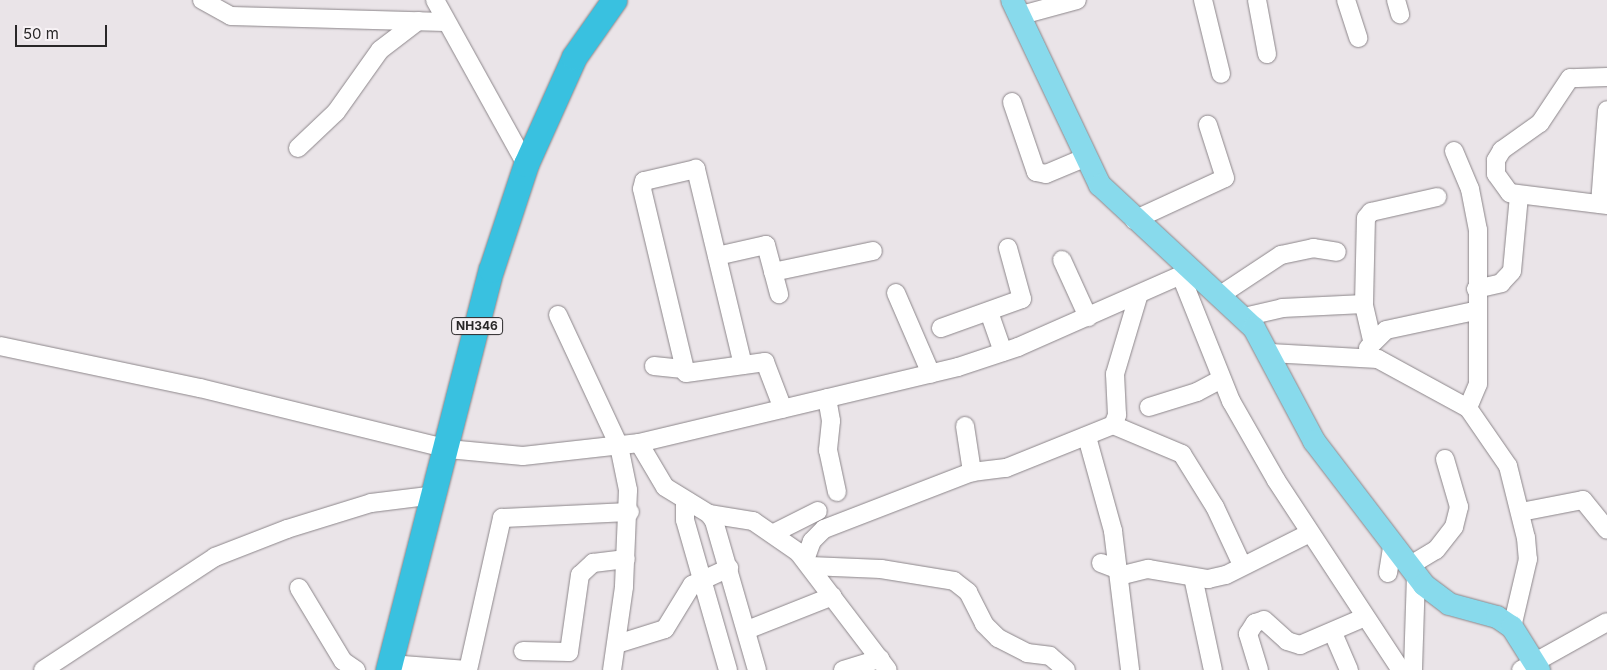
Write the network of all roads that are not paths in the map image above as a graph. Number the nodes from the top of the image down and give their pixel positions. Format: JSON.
{"nodes":[{"id":1,"x":202,"y":0,"type":"edge"},
{"id":2,"x":435,"y":0,"type":"edge"},
{"id":3,"x":614,"y":0,"type":"edge"},
{"id":4,"x":1078,"y":0,"type":"edge"},
{"id":5,"x":1202,"y":0,"type":"edge"},
{"id":6,"x":1257,"y":0,"type":"edge"},
{"id":7,"x":1346,"y":0,"type":"edge"},
{"id":8,"x":1014,"y":8,"type":"edge"},
{"id":9,"x":418,"y":21,"type":"junction"},
{"id":10,"x":445,"y":22,"type":"junction"},
{"id":11,"x":1358,"y":38,"type":"dead end"},
{"id":12,"x":1267,"y":54,"type":"dead end"},
{"id":13,"x":1221,"y":74,"type":"dead end"},
{"id":14,"x":1607,"y":77,"type":"edge"},
{"id":15,"x":1012,"y":102,"type":"dead end"},
{"id":16,"x":1607,"y":110,"type":"edge"},
{"id":17,"x":1208,"y":124,"type":"dead end"},
{"id":18,"x":298,"y":148,"type":"dead end"},
{"id":19,"x":1454,"y":151,"type":"dead end"},
{"id":20,"x":1084,"y":158,"type":"junction"},
{"id":21,"x":526,"y":164,"type":"junction"},
{"id":22,"x":1519,"y":196,"type":"junction"},
{"id":23,"x":1437,"y":197,"type":"dead end"},
{"id":24,"x":1603,"y":204,"type":"edge"},
{"id":25,"x":1134,"y":220,"type":"junction"},
{"id":26,"x":1008,"y":248,"type":"dead end"},
{"id":27,"x":873,"y":251,"type":"dead end"},
{"id":28,"x":1336,"y":252,"type":"dead end"},
{"id":29,"x":717,"y":256,"type":"junction"},
{"id":30,"x":1062,"y":260,"type":"dead end"},
{"id":31,"x":773,"y":272,"type":"junction"},
{"id":32,"x":1186,"y":274,"type":"junction"},
{"id":33,"x":1476,"y":289,"type":"junction"},
{"id":34,"x":896,"y":293,"type":"dead end"},
{"id":35,"x":779,"y":294,"type":"dead end"},
{"id":36,"x":1222,"y":294,"type":"junction"},
{"id":37,"x":1138,"y":296,"type":"junction"},
{"id":38,"x":1364,"y":304,"type":"junction"},
{"id":39,"x":1475,"y":311,"type":"junction"},
{"id":40,"x":988,"y":312,"type":"junction"},
{"id":41,"x":558,"y":315,"type":"dead end"},
{"id":42,"x":1088,"y":317,"type":"junction"},
{"id":43,"x":1244,"y":317,"type":"junction"},
{"id":44,"x":941,"y":328,"type":"dead end"},
{"id":45,"x":1372,"y":340,"type":"junction"},
{"id":46,"x":0,"y":346,"type":"edge"},
{"id":47,"x":1003,"y":352,"type":"junction"},
{"id":48,"x":1270,"y":353,"type":"junction"},
{"id":49,"x":1363,"y":357,"type":"junction"},
{"id":50,"x":743,"y":365,"type":"junction"},
{"id":51,"x":654,"y":366,"type":"dead end"},
{"id":52,"x":683,"y":368,"type":"junction"},
{"id":53,"x":931,"y":374,"type":"junction"},
{"id":54,"x":1220,"y":380,"type":"junction"},
{"id":55,"x":827,"y":398,"type":"junction"},
{"id":56,"x":1149,"y":407,"type":"dead end"},
{"id":57,"x":1468,"y":408,"type":"junction"},
{"id":58,"x":783,"y":409,"type":"junction"},
{"id":59,"x":1113,"y":425,"type":"junction"},
{"id":60,"x":965,"y":426,"type":"dead end"},
{"id":61,"x":1087,"y":437,"type":"junction"},
{"id":62,"x":639,"y":443,"type":"junction"},
{"id":63,"x":619,"y":446,"type":"junction"},
{"id":64,"x":448,"y":449,"type":"junction"},
{"id":65,"x":1445,"y":459,"type":"dead end"},
{"id":66,"x":972,"y":472,"type":"junction"},
{"id":67,"x":837,"y":492,"type":"dead end"},
{"id":68,"x":435,"y":495,"type":"junction"},
{"id":69,"x":685,"y":501,"type":"junction"},
{"id":70,"x":818,"y":511,"type":"dead end"},
{"id":71,"x":630,"y":512,"type":"junction"},
{"id":72,"x":1520,"y":512,"type":"junction"},
{"id":73,"x":709,"y":514,"type":"junction"},
{"id":74,"x":1607,"y":530,"type":"edge"},
{"id":75,"x":774,"y":533,"type":"junction"},
{"id":76,"x":1310,"y":533,"type":"junction"},
{"id":77,"x":1392,"y":547,"type":"junction"},
{"id":78,"x":626,"y":559,"type":"junction"},
{"id":79,"x":807,"y":563,"type":"junction"},
{"id":80,"x":1101,"y":563,"type":"dead end"},
{"id":81,"x":1242,"y":565,"type":"junction"},
{"id":82,"x":729,"y":568,"type":"junction"},
{"id":83,"x":1412,"y":570,"type":"junction"},
{"id":84,"x":1119,"y":573,"type":"junction"},
{"id":85,"x":1388,"y":573,"type":"dead end"},
{"id":86,"x":1193,"y":577,"type":"junction"},
{"id":87,"x":704,"y":579,"type":"junction"},
{"id":88,"x":299,"y":588,"type":"dead end"},
{"id":89,"x":833,"y":596,"type":"junction"},
{"id":90,"x":1365,"y":617,"type":"junction"},
{"id":91,"x":1607,"y":622,"type":"edge"},
{"id":92,"x":1512,"y":627,"type":"junction"},
{"id":93,"x":747,"y":630,"type":"junction"},
{"id":94,"x":1333,"y":633,"type":"junction"},
{"id":95,"x":617,"y":644,"type":"junction"},
{"id":96,"x":523,"y":651,"type":"dead end"},
{"id":97,"x":884,"y":665,"type":"edge"},
{"id":98,"x":389,"y":667,"type":"edge"},
{"id":99,"x":1532,"y":667,"type":"edge"},
{"id":100,"x":43,"y":670,"type":"edge"},
{"id":101,"x":356,"y":670,"type":"edge"},
{"id":102,"x":468,"y":670,"type":"edge"},
{"id":103,"x":612,"y":670,"type":"edge"},
{"id":104,"x":728,"y":670,"type":"edge"},
{"id":105,"x":757,"y":670,"type":"edge"},
{"id":106,"x":842,"y":670,"type":"edge"},
{"id":107,"x":1066,"y":670,"type":"edge"},
{"id":108,"x":1130,"y":670,"type":"edge"},
{"id":109,"x":1213,"y":670,"type":"edge"},
{"id":110,"x":1259,"y":670,"type":"edge"},
{"id":111,"x":1349,"y":670,"type":"edge"},
{"id":112,"x":1401,"y":670,"type":"edge"},
{"id":113,"x":1413,"y":670,"type":"edge"}],
"edges":[{"from":1,"to":9,"type":"street"},
{"from":2,"to":10,"type":"street"},
{"from":3,"to":21,"type":"highway","number":"NH346"},
{"from":4,"to":8,"type":"street"},
{"from":5,"to":13,"type":"street"},
{"from":6,"to":12,"type":"street"},
{"from":7,"to":11,"type":"street"},
{"from":8,"to":20,"type":"main road"},
{"from":9,"to":10,"type":"street"},
{"from":9,"to":18,"type":"street"},
{"from":10,"to":21,"type":"street"},
{"from":14,"to":22,"type":"street"},
{"from":15,"to":20,"type":"street"},
{"from":16,"to":24,"type":"street"},
{"from":17,"to":25,"type":"street"},
{"from":19,"to":33,"type":"street"},
{"from":20,"to":25,"type":"main road"},
{"from":21,"to":64,"type":"highway","number":"NH346"},
{"from":22,"to":24,"type":"street"},
{"from":22,"to":33,"type":"street"},
{"from":23,"to":38,"type":"street"},
{"from":25,"to":32,"type":"main road"},
{"from":26,"to":40,"type":"street"},
{"from":27,"to":31,"type":"street"},
{"from":28,"to":36,"type":"street"},
{"from":29,"to":31,"type":"street"},
{"from":29,"to":50,"type":"street"},
{"from":29,"to":52,"type":"street"},
{"from":30,"to":42,"type":"street"},
{"from":31,"to":35,"type":"street"},
{"from":32,"to":36,"type":"main road"},
{"from":32,"to":37,"type":"street"},
{"from":32,"to":54,"type":"street"},
{"from":33,"to":39,"type":"street"},
{"from":34,"to":53,"type":"street"},
{"from":36,"to":43,"type":"main road"},
{"from":37,"to":42,"type":"street"},
{"from":37,"to":59,"type":"street"},
{"from":38,"to":43,"type":"street"},
{"from":38,"to":45,"type":"street"},
{"from":39,"to":45,"type":"street"},
{"from":39,"to":57,"type":"street"},
{"from":40,"to":44,"type":"street"},
{"from":40,"to":47,"type":"street"},
{"from":41,"to":63,"type":"street"},
{"from":42,"to":47,"type":"street"},
{"from":43,"to":48,"type":"main road"},
{"from":45,"to":49,"type":"street"},
{"from":46,"to":64,"type":"street"},
{"from":47,"to":53,"type":"street"},
{"from":48,"to":49,"type":"street"},
{"from":48,"to":77,"type":"main road"},
{"from":49,"to":57,"type":"street"},
{"from":50,"to":52,"type":"street"},
{"from":50,"to":58,"type":"street"},
{"from":51,"to":52,"type":"street"},
{"from":53,"to":55,"type":"street"},
{"from":54,"to":56,"type":"street"},
{"from":54,"to":76,"type":"street"},
{"from":55,"to":58,"type":"street"},
{"from":55,"to":67,"type":"street"},
{"from":57,"to":72,"type":"street"},
{"from":58,"to":62,"type":"street"},
{"from":59,"to":61,"type":"street"},
{"from":59,"to":81,"type":"street"},
{"from":60,"to":66,"type":"street"},
{"from":61,"to":66,"type":"street"},
{"from":61,"to":84,"type":"street"},
{"from":62,"to":63,"type":"street"},
{"from":62,"to":69,"type":"street"},
{"from":63,"to":64,"type":"street"},
{"from":63,"to":71,"type":"street"},
{"from":64,"to":68,"type":"highway","number":"NH346"},
{"from":65,"to":83,"type":"street"},
{"from":66,"to":79,"type":"street"},
{"from":68,"to":98,"type":"highway","number":"NH346"},
{"from":68,"to":100,"type":"street"},
{"from":69,"to":73,"type":"street"},
{"from":69,"to":87,"type":"street"},
{"from":70,"to":75,"type":"street"},
{"from":71,"to":78,"type":"street"},
{"from":71,"to":102,"type":"street"},
{"from":72,"to":74,"type":"street"},
{"from":72,"to":92,"type":"street"},
{"from":73,"to":75,"type":"street"},
{"from":73,"to":82,"type":"street"},
{"from":75,"to":79,"type":"street"},
{"from":76,"to":81,"type":"street"},
{"from":76,"to":90,"type":"street"},
{"from":77,"to":83,"type":"main road"},
{"from":77,"to":85,"type":"street"},
{"from":78,"to":95,"type":"street"},
{"from":78,"to":96,"type":"street"},
{"from":79,"to":89,"type":"street"},
{"from":79,"to":107,"type":"street"},
{"from":80,"to":84,"type":"street"},
{"from":81,"to":86,"type":"street"},
{"from":82,"to":87,"type":"street"},
{"from":82,"to":93,"type":"street"},
{"from":83,"to":92,"type":"main road"},
{"from":83,"to":113,"type":"street"},
{"from":84,"to":86,"type":"street"},
{"from":84,"to":108,"type":"street"},
{"from":86,"to":109,"type":"street"},
{"from":87,"to":95,"type":"street"},
{"from":87,"to":104,"type":"street"},
{"from":88,"to":101,"type":"street"},
{"from":89,"to":93,"type":"street"},
{"from":89,"to":97,"type":"street"},
{"from":90,"to":94,"type":"street"},
{"from":90,"to":112,"type":"street"},
{"from":91,"to":99,"type":"street"},
{"from":92,"to":99,"type":"main road"},
{"from":93,"to":105,"type":"street"},
{"from":94,"to":110,"type":"street"},
{"from":94,"to":111,"type":"street"},
{"from":95,"to":103,"type":"street"},
{"from":97,"to":106,"type":"street"},
{"from":98,"to":102,"type":"street"}]}
